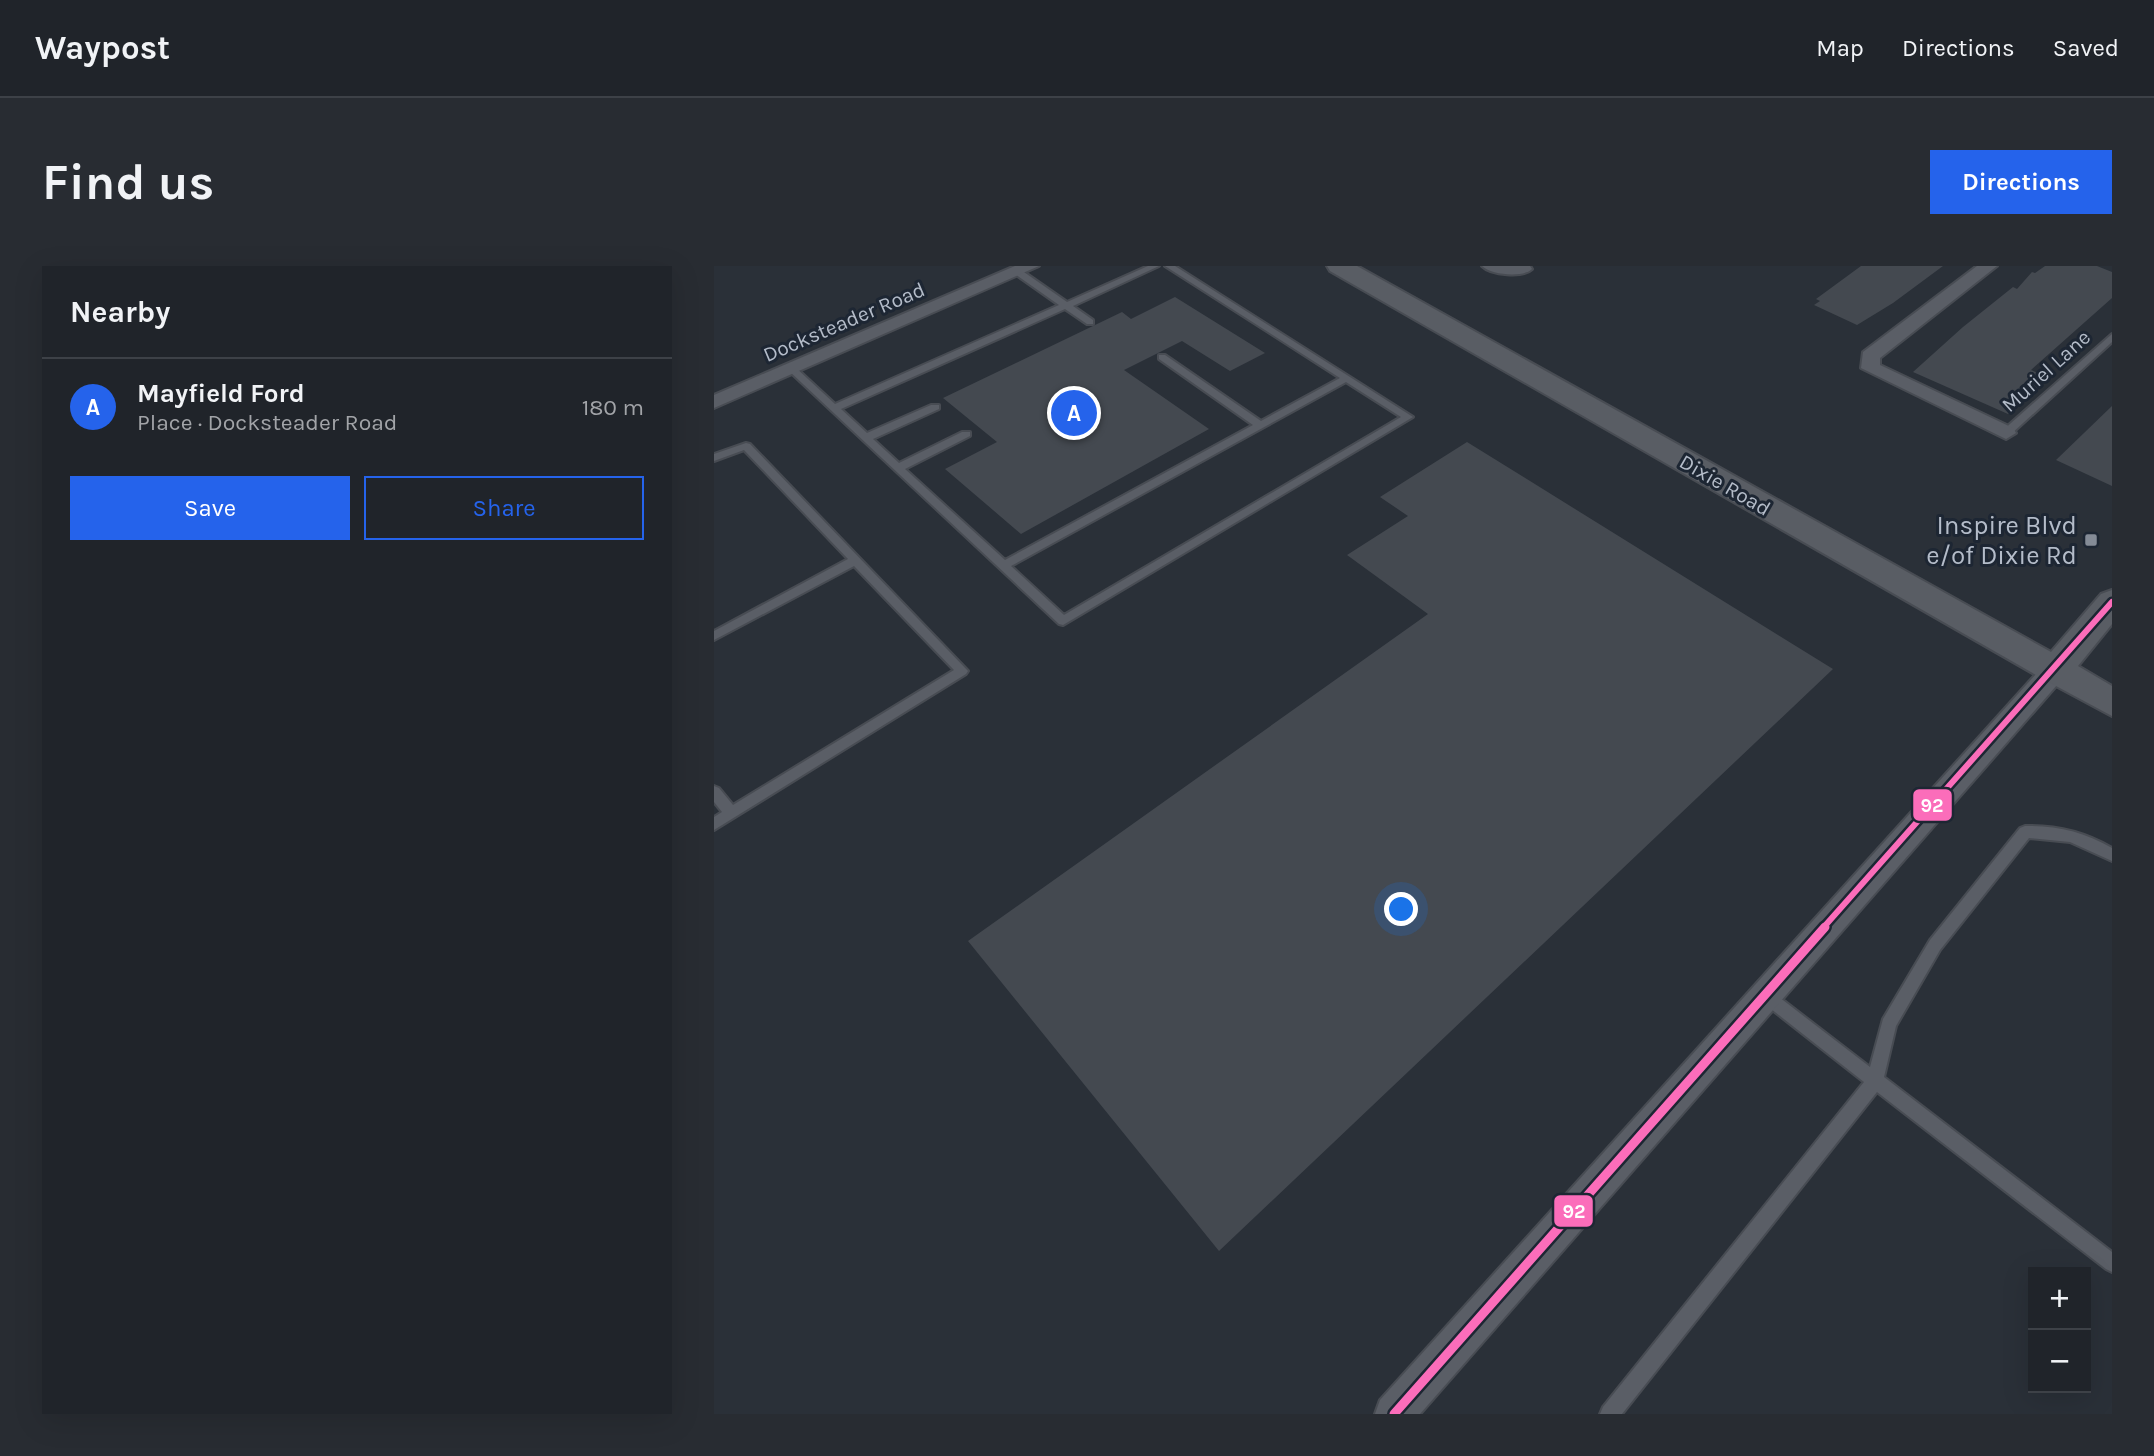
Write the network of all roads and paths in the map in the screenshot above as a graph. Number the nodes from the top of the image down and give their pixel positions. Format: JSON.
{"nodes":[{"id":1,"x":1155,"y":266,"type":"edge"},
{"id":2,"x":1169,"y":266,"type":"edge"},
{"id":3,"x":1339,"y":266,"type":"edge"},
{"id":4,"x":1491,"y":266,"type":"edge"},
{"id":5,"x":1988,"y":266,"type":"edge"},
{"id":6,"x":1024,"y":269,"type":"edge"},
{"id":7,"x":1523,"y":269,"type":"dead end"},
{"id":8,"x":1066,"y":305,"type":"junction"},
{"id":9,"x":1090,"y":322,"type":"dead end"},
{"id":10,"x":2112,"y":337,"type":"edge"},
{"id":11,"x":1161,"y":357,"type":"dead end"},
{"id":12,"x":792,"y":369,"type":"junction"},
{"id":13,"x":1347,"y":378,"type":"junction"},
{"id":14,"x":714,"y":402,"type":"edge"},
{"id":15,"x":935,"y":407,"type":"dead end"},
{"id":16,"x":834,"y":408,"type":"junction"},
{"id":17,"x":1261,"y":425,"type":"junction"},
{"id":18,"x":2006,"y":433,"type":"joint"},
{"id":19,"x":966,"y":434,"type":"dead end"},
{"id":20,"x":866,"y":438,"type":"junction"},
{"id":21,"x":714,"y":458,"type":"edge"},
{"id":22,"x":898,"y":468,"type":"junction"},
{"id":23,"x":856,"y":560,"type":"junction"},
{"id":24,"x":1003,"y":566,"type":"junction"},
{"id":25,"x":2112,"y":602,"type":"edge"},
{"id":26,"x":714,"y":636,"type":"edge"},
{"id":27,"x":2055,"y":670,"type":"junction"},
{"id":28,"x":2112,"y":702,"type":"edge"},
{"id":29,"x":714,"y":792,"type":"edge"},
{"id":30,"x":731,"y":813,"type":"junction"},
{"id":31,"x":714,"y":824,"type":"edge"},
{"id":32,"x":2112,"y":855,"type":"edge"},
{"id":33,"x":1766,"y":996,"type":"junction"},
{"id":34,"x":1875,"y":1081,"type":"junction"},
{"id":35,"x":2112,"y":1263,"type":"edge"},
{"id":36,"x":1394,"y":1414,"type":"edge"},
{"id":37,"x":1610,"y":1414,"type":"edge"}],
"edges":[{"from":1,"to":8,"type":"lane"},
{"from":2,"to":13,"type":"lane"},
{"from":3,"to":27,"type":"main road","name":"Dixie Road"},
{"from":4,"to":7,"type":"street"},
{"from":5,"to":18,"type":"street"},
{"from":6,"to":8,"type":"lane"},
{"from":6,"to":12,"type":"street","name":"Docksteader Road"},
{"from":8,"to":9,"type":"lane"},
{"from":8,"to":16,"type":"lane"},
{"from":10,"to":18,"type":"lane","name":"Muriel Lane"},
{"from":11,"to":17,"type":"lane"},
{"from":12,"to":14,"type":"street","name":"Docksteader Road"},
{"from":12,"to":16,"type":"lane"},
{"from":13,"to":17,"type":"lane"},
{"from":13,"to":24,"type":"lane"},
{"from":15,"to":20,"type":"lane"},
{"from":16,"to":20,"type":"lane"},
{"from":17,"to":24,"type":"lane"},
{"from":19,"to":22,"type":"lane"},
{"from":20,"to":22,"type":"lane"},
{"from":21,"to":23,"type":"lane"},
{"from":22,"to":24,"type":"lane"},
{"from":23,"to":26,"type":"lane"},
{"from":23,"to":30,"type":"lane"},
{"from":25,"to":27,"type":"main road"},
{"from":27,"to":28,"type":"main road","name":"Dixie Road"},
{"from":27,"to":33,"type":"street"},
{"from":29,"to":30,"type":"lane"},
{"from":30,"to":31,"type":"lane"},
{"from":32,"to":34,"type":"lane"},
{"from":33,"to":34,"type":"lane"},
{"from":33,"to":36,"type":"street"},
{"from":34,"to":35,"type":"lane"},
{"from":34,"to":37,"type":"lane"}]}
